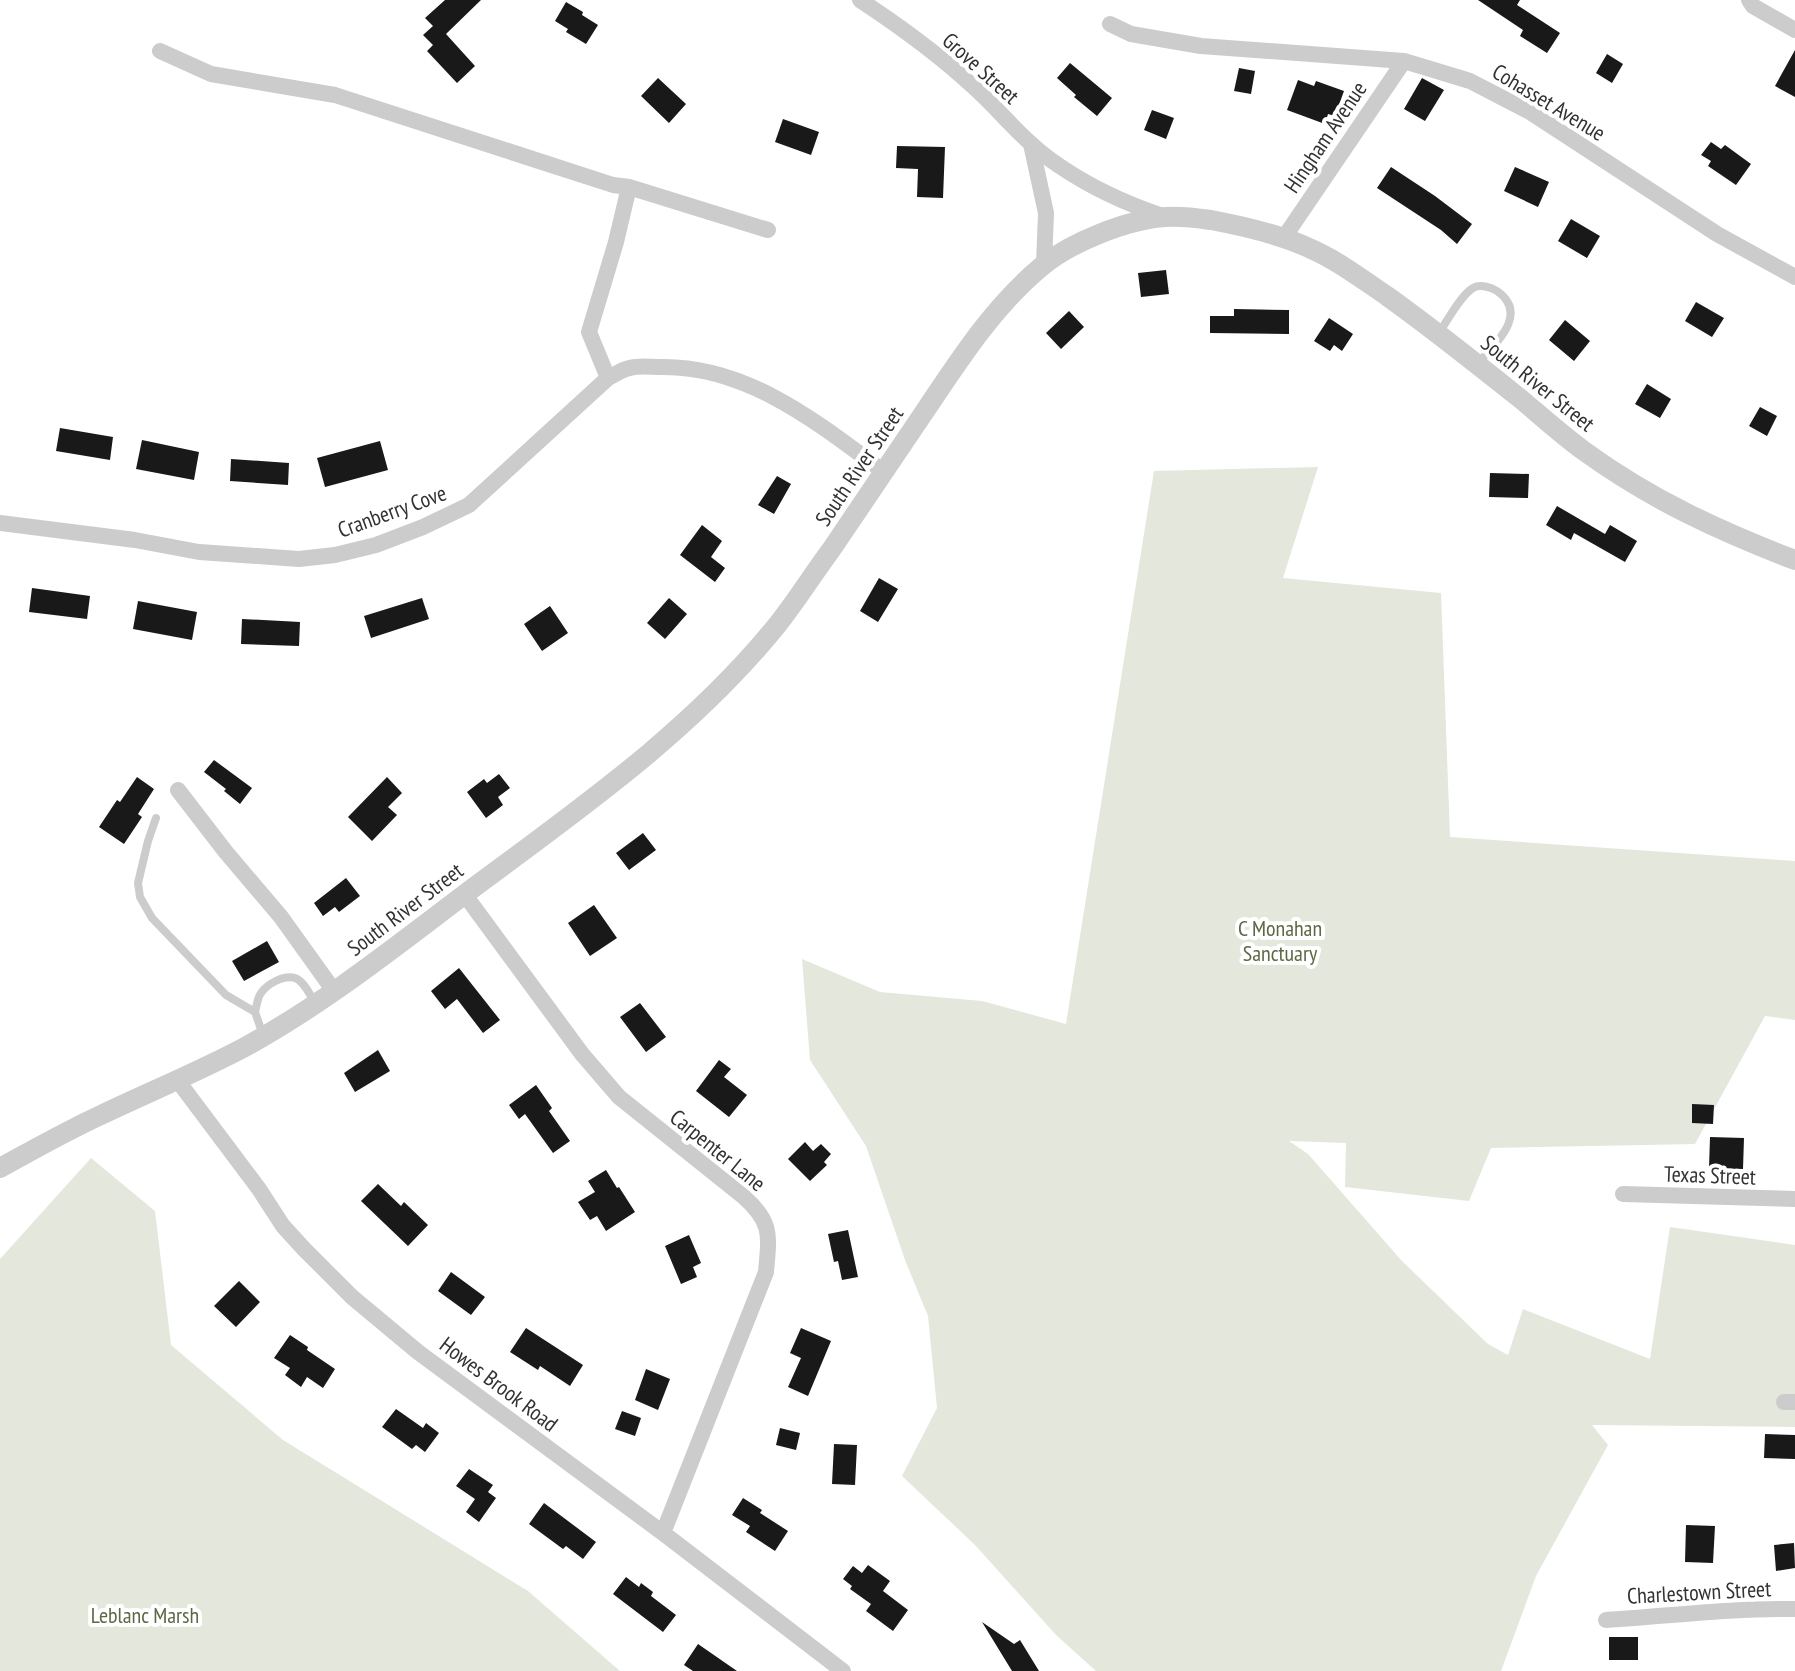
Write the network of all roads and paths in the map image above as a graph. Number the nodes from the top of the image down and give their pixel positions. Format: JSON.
{"nodes":[{"id":1,"x":860,"y":0,"type":"edge"},
{"id":2,"x":1749,"y":0,"type":"edge"},
{"id":3,"x":1110,"y":24,"type":"dead end"},
{"id":4,"x":1795,"y":30,"type":"edge"},
{"id":5,"x":160,"y":51,"type":"dead end"},
{"id":6,"x":1404,"y":61,"type":"junction"},
{"id":7,"x":1031,"y":144,"type":"junction"},
{"id":8,"x":629,"y":187,"type":"junction"},
{"id":9,"x":1163,"y":216,"type":"junction"},
{"id":10,"x":768,"y":230,"type":"dead end"},
{"id":11,"x":1283,"y":239,"type":"junction"},
{"id":12,"x":1044,"y":264,"type":"junction"},
{"id":13,"x":1795,"y":277,"type":"edge"},
{"id":14,"x":1438,"y":334,"type":"junction"},
{"id":15,"x":1477,"y":364,"type":"junction"},
{"id":16,"x":608,"y":378,"type":"junction"},
{"id":17,"x":884,"y":472,"type":"junction"},
{"id":18,"x":0,"y":523,"type":"edge"},
{"id":19,"x":1795,"y":560,"type":"edge"},
{"id":20,"x":178,"y":790,"type":"dead end"},
{"id":21,"x":156,"y":818,"type":"dead end"},
{"id":22,"x":465,"y":895,"type":"junction"},
{"id":23,"x":334,"y":991,"type":"junction"},
{"id":24,"x":315,"y":1003,"type":"junction"},
{"id":25,"x":255,"y":1012,"type":"junction"},
{"id":26,"x":263,"y":1036,"type":"junction"},
{"id":27,"x":178,"y":1081,"type":"junction"},
{"id":28,"x":0,"y":1168,"type":"edge"},
{"id":29,"x":1623,"y":1194,"type":"dead end"},
{"id":30,"x":1795,"y":1199,"type":"edge"},
{"id":31,"x":663,"y":1533,"type":"junction"},
{"id":32,"x":1795,"y":1609,"type":"edge"},
{"id":33,"x":1606,"y":1620,"type":"dead end"},
{"id":34,"x":843,"y":1671,"type":"edge"}],
"edges":[{"from":1,"to":7,"type":"street","name":"Grove Street"},
{"from":2,"to":4,"type":"street"},
{"from":3,"to":6,"type":"street","name":"Cohasset Avenue"},
{"from":5,"to":8,"type":"street"},
{"from":6,"to":11,"type":"street","name":"Hingham Avenue"},
{"from":6,"to":13,"type":"street","name":"Cohasset Avenue"},
{"from":7,"to":9,"type":"street","name":"Grove Street"},
{"from":7,"to":12,"type":"street"},
{"from":8,"to":10,"type":"street"},
{"from":8,"to":16,"type":"street"},
{"from":9,"to":11,"type":"street","name":"South River Street"},
{"from":9,"to":12,"type":"street","name":"South River Street"},
{"from":11,"to":14,"type":"street","name":"South River Street"},
{"from":12,"to":17,"type":"street","name":"South River Street"},
{"from":14,"to":15,"type":"street","name":"South River Street"},
{"from":14,"to":15,"type":"lane"},
{"from":15,"to":19,"type":"street","name":"South River Street"},
{"from":16,"to":17,"type":"street","name":"Cranberry Cove"},
{"from":16,"to":18,"type":"street","name":"Cranberry Cove"},
{"from":17,"to":22,"type":"street","name":"South River Street"},
{"from":20,"to":23,"type":"street"},
{"from":21,"to":25,"type":"lane"},
{"from":22,"to":23,"type":"street","name":"South River Street"},
{"from":22,"to":31,"type":"street","name":"Carpenter Lane"},
{"from":23,"to":24,"type":"street","name":"South River Street"},
{"from":24,"to":25,"type":"lane"},
{"from":24,"to":26,"type":"street","name":"South River Street"},
{"from":25,"to":26,"type":"lane"},
{"from":26,"to":27,"type":"street","name":"South River Street"},
{"from":27,"to":28,"type":"street","name":"South River Street"},
{"from":27,"to":31,"type":"street","name":"Howes Brook Road"},
{"from":29,"to":30,"type":"street","name":"Texas Street"},
{"from":31,"to":34,"type":"street","name":"Howes Brook Road"},
{"from":32,"to":33,"type":"street","name":"Charlestown Street"}]}
